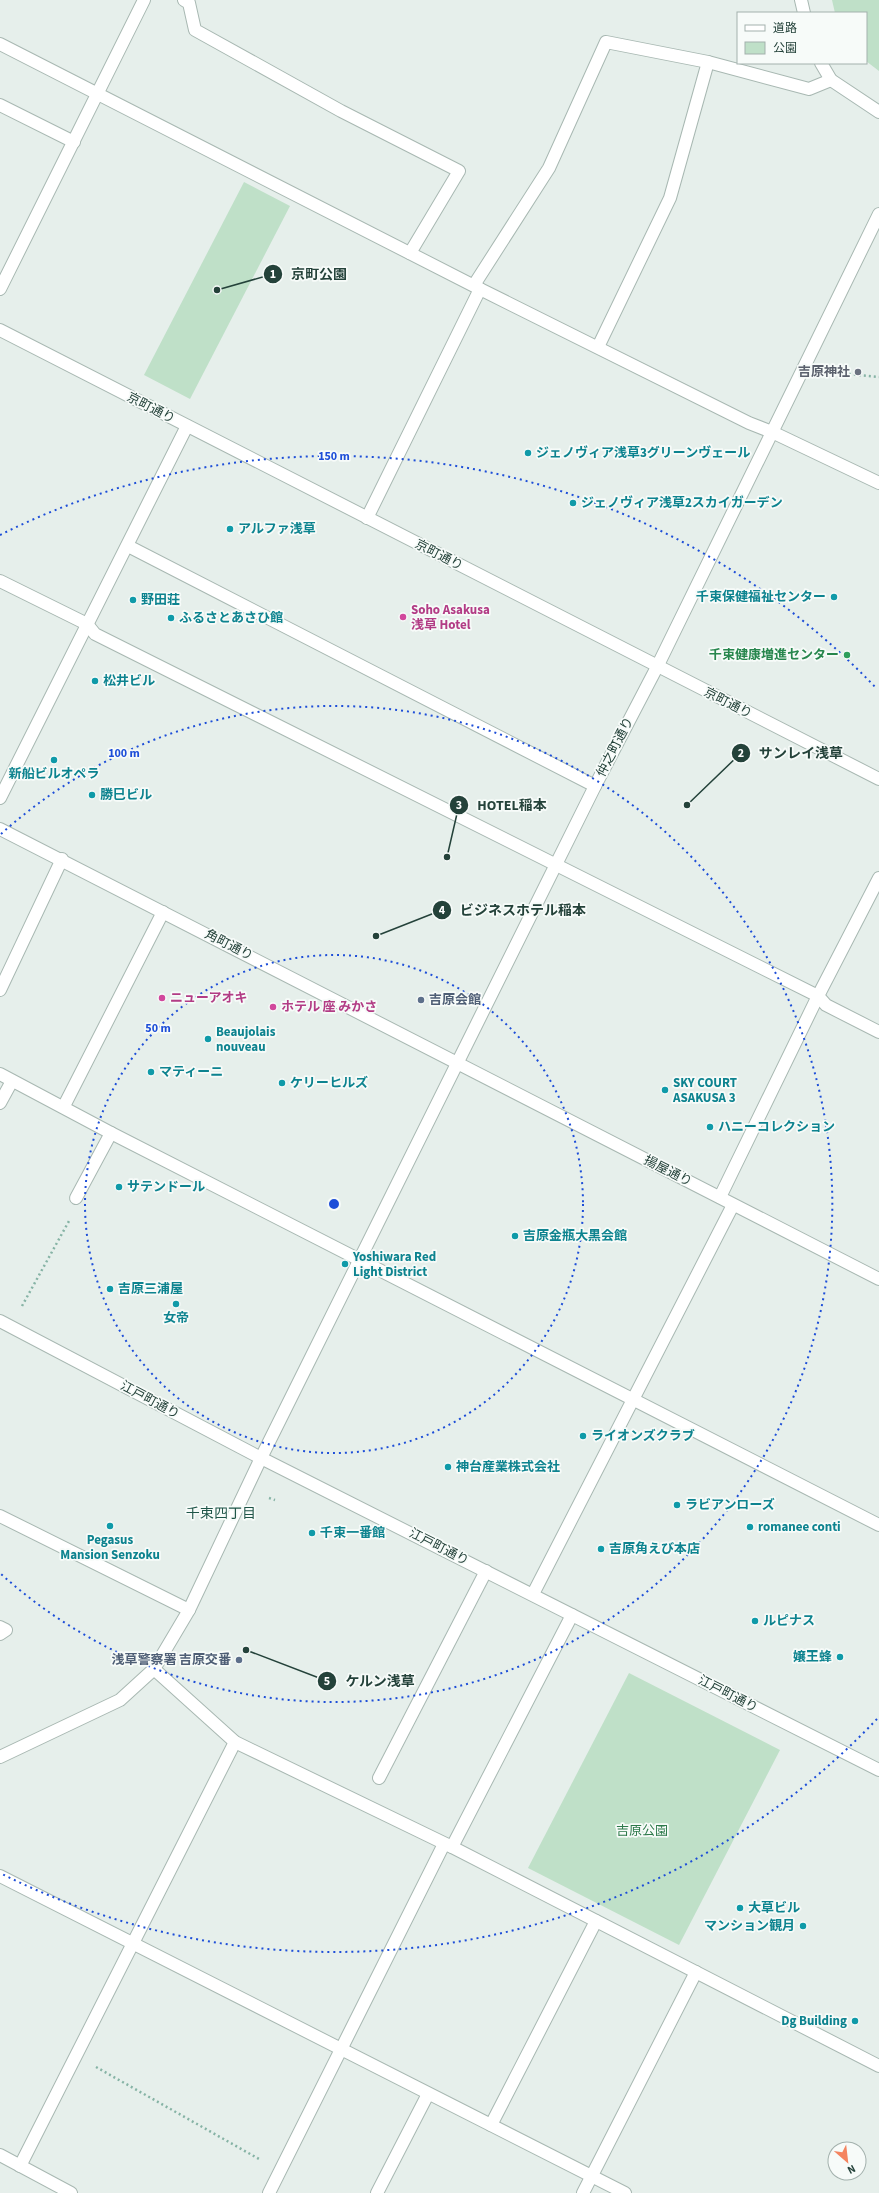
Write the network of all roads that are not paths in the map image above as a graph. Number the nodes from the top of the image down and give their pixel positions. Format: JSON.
{"nodes":[{"id":1,"x":144,"y":0,"type":"edge"},
{"id":2,"x":184,"y":0,"type":"edge"},
{"id":3,"x":801,"y":0,"type":"edge"},
{"id":4,"x":804,"y":12,"type":"edge"},
{"id":5,"x":0,"y":44,"type":"edge"},
{"id":6,"x":708,"y":62,"type":"junction"},
{"id":7,"x":822,"y":64,"type":"edge"},
{"id":8,"x":831,"y":80,"type":"junction"},
{"id":9,"x":97,"y":94,"type":"junction"},
{"id":10,"x":0,"y":105,"type":"edge"},
{"id":11,"x":879,"y":112,"type":"edge"},
{"id":12,"x":74,"y":142,"type":"junction"},
{"id":13,"x":879,"y":214,"type":"edge"},
{"id":14,"x":410,"y":253,"type":"junction"},
{"id":15,"x":477,"y":287,"type":"junction"},
{"id":16,"x":0,"y":288,"type":"edge"},
{"id":17,"x":0,"y":330,"type":"edge"},
{"id":18,"x":598,"y":348,"type":"junction"},
{"id":19,"x":187,"y":426,"type":"junction"},
{"id":20,"x":772,"y":432,"type":"junction"},
{"id":21,"x":879,"y":483,"type":"edge"},
{"id":22,"x":367,"y":518,"type":"junction"},
{"id":23,"x":128,"y":546,"type":"junction"},
{"id":24,"x":0,"y":581,"type":"edge"},
{"id":25,"x":87,"y":624,"type":"junction"},
{"id":26,"x":657,"y":667,"type":"junction"},
{"id":27,"x":879,"y":779,"type":"edge"},
{"id":28,"x":595,"y":786,"type":"junction"},
{"id":29,"x":0,"y":798,"type":"edge"},
{"id":30,"x":0,"y":829,"type":"edge"},
{"id":31,"x":62,"y":859,"type":"junction"},
{"id":32,"x":556,"y":865,"type":"junction"},
{"id":33,"x":879,"y":878,"type":"edge"},
{"id":34,"x":163,"y":912,"type":"junction"},
{"id":35,"x":0,"y":990,"type":"edge"},
{"id":36,"x":818,"y":996,"type":"junction"},
{"id":37,"x":879,"y":1032,"type":"edge"},
{"id":38,"x":457,"y":1062,"type":"junction"},
{"id":39,"x":0,"y":1074,"type":"edge"},
{"id":40,"x":12,"y":1081,"type":"junction"},
{"id":41,"x":0,"y":1103,"type":"edge"},
{"id":42,"x":64,"y":1106,"type":"junction"},
{"id":43,"x":111,"y":1133,"type":"junction"},
{"id":44,"x":720,"y":1197,"type":"junction"},
{"id":45,"x":76,"y":1198,"type":"road end"},
{"id":46,"x":733,"y":1204,"type":"junction"},
{"id":47,"x":361,"y":1260,"type":"junction"},
{"id":48,"x":879,"y":1280,"type":"edge"},
{"id":49,"x":5,"y":1324,"type":"edge"},
{"id":50,"x":633,"y":1398,"type":"junction"},
{"id":51,"x":261,"y":1458,"type":"junction"},
{"id":52,"x":0,"y":1516,"type":"edge"},
{"id":53,"x":879,"y":1525,"type":"edge"},
{"id":54,"x":486,"y":1571,"type":"junction"},
{"id":55,"x":534,"y":1594,"type":"junction"},
{"id":56,"x":189,"y":1610,"type":"junction"},
{"id":57,"x":572,"y":1615,"type":"junction"},
{"id":58,"x":0,"y":1627,"type":"edge"},
{"id":59,"x":0,"y":1634,"type":"edge"},
{"id":60,"x":154,"y":1669,"type":"junction"},
{"id":61,"x":235,"y":1742,"type":"junction"},
{"id":62,"x":0,"y":1757,"type":"edge"},
{"id":63,"x":879,"y":1770,"type":"edge"},
{"id":64,"x":379,"y":1778,"type":"dead end"},
{"id":65,"x":448,"y":1846,"type":"junction"},
{"id":66,"x":0,"y":1876,"type":"edge"},
{"id":67,"x":596,"y":1921,"type":"junction"},
{"id":68,"x":133,"y":1945,"type":"junction"},
{"id":69,"x":696,"y":1972,"type":"junction"},
{"id":70,"x":342,"y":2050,"type":"junction"},
{"id":71,"x":879,"y":2066,"type":"edge"},
{"id":72,"x":428,"y":2094,"type":"junction"},
{"id":73,"x":491,"y":2125,"type":"junction"},
{"id":74,"x":0,"y":2155,"type":"edge"},
{"id":75,"x":20,"y":2166,"type":"junction"},
{"id":76,"x":591,"y":2176,"type":"junction"},
{"id":77,"x":71,"y":2193,"type":"edge"},
{"id":78,"x":269,"y":2193,"type":"edge"},
{"id":79,"x":377,"y":2193,"type":"edge"},
{"id":80,"x":583,"y":2193,"type":"edge"},
{"id":81,"x":625,"y":2193,"type":"edge"}],
"edges":[{"from":1,"to":9,"type":"street"},
{"from":2,"to":14,"type":"street"},
{"from":3,"to":4,"type":"street"},
{"from":5,"to":9,"type":"street"},
{"from":6,"to":8,"type":"street"},
{"from":6,"to":15,"type":"street"},
{"from":6,"to":18,"type":"street"},
{"from":7,"to":8,"type":"street"},
{"from":8,"to":11,"type":"street"},
{"from":9,"to":12,"type":"street"},
{"from":9,"to":14,"type":"street"},
{"from":10,"to":12,"type":"street"},
{"from":12,"to":16,"type":"street"},
{"from":13,"to":20,"type":"street","name":"仲之町通り"},
{"from":14,"to":15,"type":"street"},
{"from":15,"to":18,"type":"street"},
{"from":15,"to":22,"type":"street"},
{"from":17,"to":19,"type":"street","name":"京町通り"},
{"from":18,"to":20,"type":"street"},
{"from":19,"to":22,"type":"street","name":"京町通り"},
{"from":19,"to":23,"type":"street"},
{"from":20,"to":21,"type":"street"},
{"from":20,"to":26,"type":"street","name":"仲之町通り"},
{"from":22,"to":26,"type":"street","name":"京町通り"},
{"from":23,"to":25,"type":"street"},
{"from":23,"to":28,"type":"street"},
{"from":24,"to":25,"type":"street"},
{"from":25,"to":29,"type":"street"},
{"from":25,"to":32,"type":"street"},
{"from":26,"to":27,"type":"street","name":"京町通り"},
{"from":26,"to":28,"type":"street","name":"仲之町通り"},
{"from":28,"to":32,"type":"street","name":"仲之町通り"},
{"from":30,"to":31,"type":"street","name":"角町通り"},
{"from":31,"to":34,"type":"street","name":"角町通り"},
{"from":31,"to":35,"type":"street"},
{"from":32,"to":36,"type":"street"},
{"from":32,"to":38,"type":"street","name":"仲之町通り"},
{"from":33,"to":36,"type":"street"},
{"from":34,"to":38,"type":"street","name":"角町通り"},
{"from":34,"to":42,"type":"street"},
{"from":36,"to":37,"type":"street"},
{"from":36,"to":44,"type":"street"},
{"from":38,"to":44,"type":"street","name":"揚屋通り"},
{"from":38,"to":47,"type":"street","name":"仲之町通り"},
{"from":39,"to":40,"type":"street"},
{"from":40,"to":41,"type":"street"},
{"from":40,"to":42,"type":"street"},
{"from":42,"to":43,"type":"street"},
{"from":43,"to":45,"type":"street"},
{"from":43,"to":47,"type":"street"},
{"from":44,"to":46,"type":"street","name":"揚屋通り"},
{"from":46,"to":48,"type":"street","name":"揚屋通り"},
{"from":46,"to":50,"type":"street"},
{"from":47,"to":50,"type":"street"},
{"from":47,"to":51,"type":"street","name":"仲之町通り"},
{"from":49,"to":51,"type":"street","name":"江戸町通り"},
{"from":50,"to":53,"type":"street"},
{"from":50,"to":55,"type":"street"},
{"from":51,"to":54,"type":"street","name":"江戸町通り"},
{"from":51,"to":56,"type":"street","name":"仲之町通り"},
{"from":52,"to":56,"type":"street"},
{"from":54,"to":55,"type":"street","name":"江戸町通り"},
{"from":54,"to":64,"type":"street"},
{"from":55,"to":57,"type":"street","name":"江戸町通り"},
{"from":56,"to":60,"type":"street","name":"仲之町通り"},
{"from":57,"to":63,"type":"street","name":"江戸町通り"},
{"from":57,"to":65,"type":"street"},
{"from":58,"to":59,"type":"street"},
{"from":60,"to":61,"type":"street"},
{"from":60,"to":62,"type":"street","name":"仲之町通り"},
{"from":61,"to":65,"type":"street"},
{"from":61,"to":68,"type":"street"},
{"from":65,"to":67,"type":"street"},
{"from":65,"to":70,"type":"street"},
{"from":66,"to":68,"type":"street"},
{"from":67,"to":69,"type":"street"},
{"from":67,"to":73,"type":"street"},
{"from":68,"to":70,"type":"street"},
{"from":68,"to":75,"type":"street"},
{"from":69,"to":71,"type":"street"},
{"from":69,"to":76,"type":"street"},
{"from":70,"to":72,"type":"street"},
{"from":70,"to":78,"type":"street"},
{"from":72,"to":73,"type":"street"},
{"from":72,"to":79,"type":"street"},
{"from":73,"to":76,"type":"street"},
{"from":74,"to":75,"type":"street"},
{"from":75,"to":77,"type":"street"},
{"from":76,"to":80,"type":"street"},
{"from":76,"to":81,"type":"street"}]}
